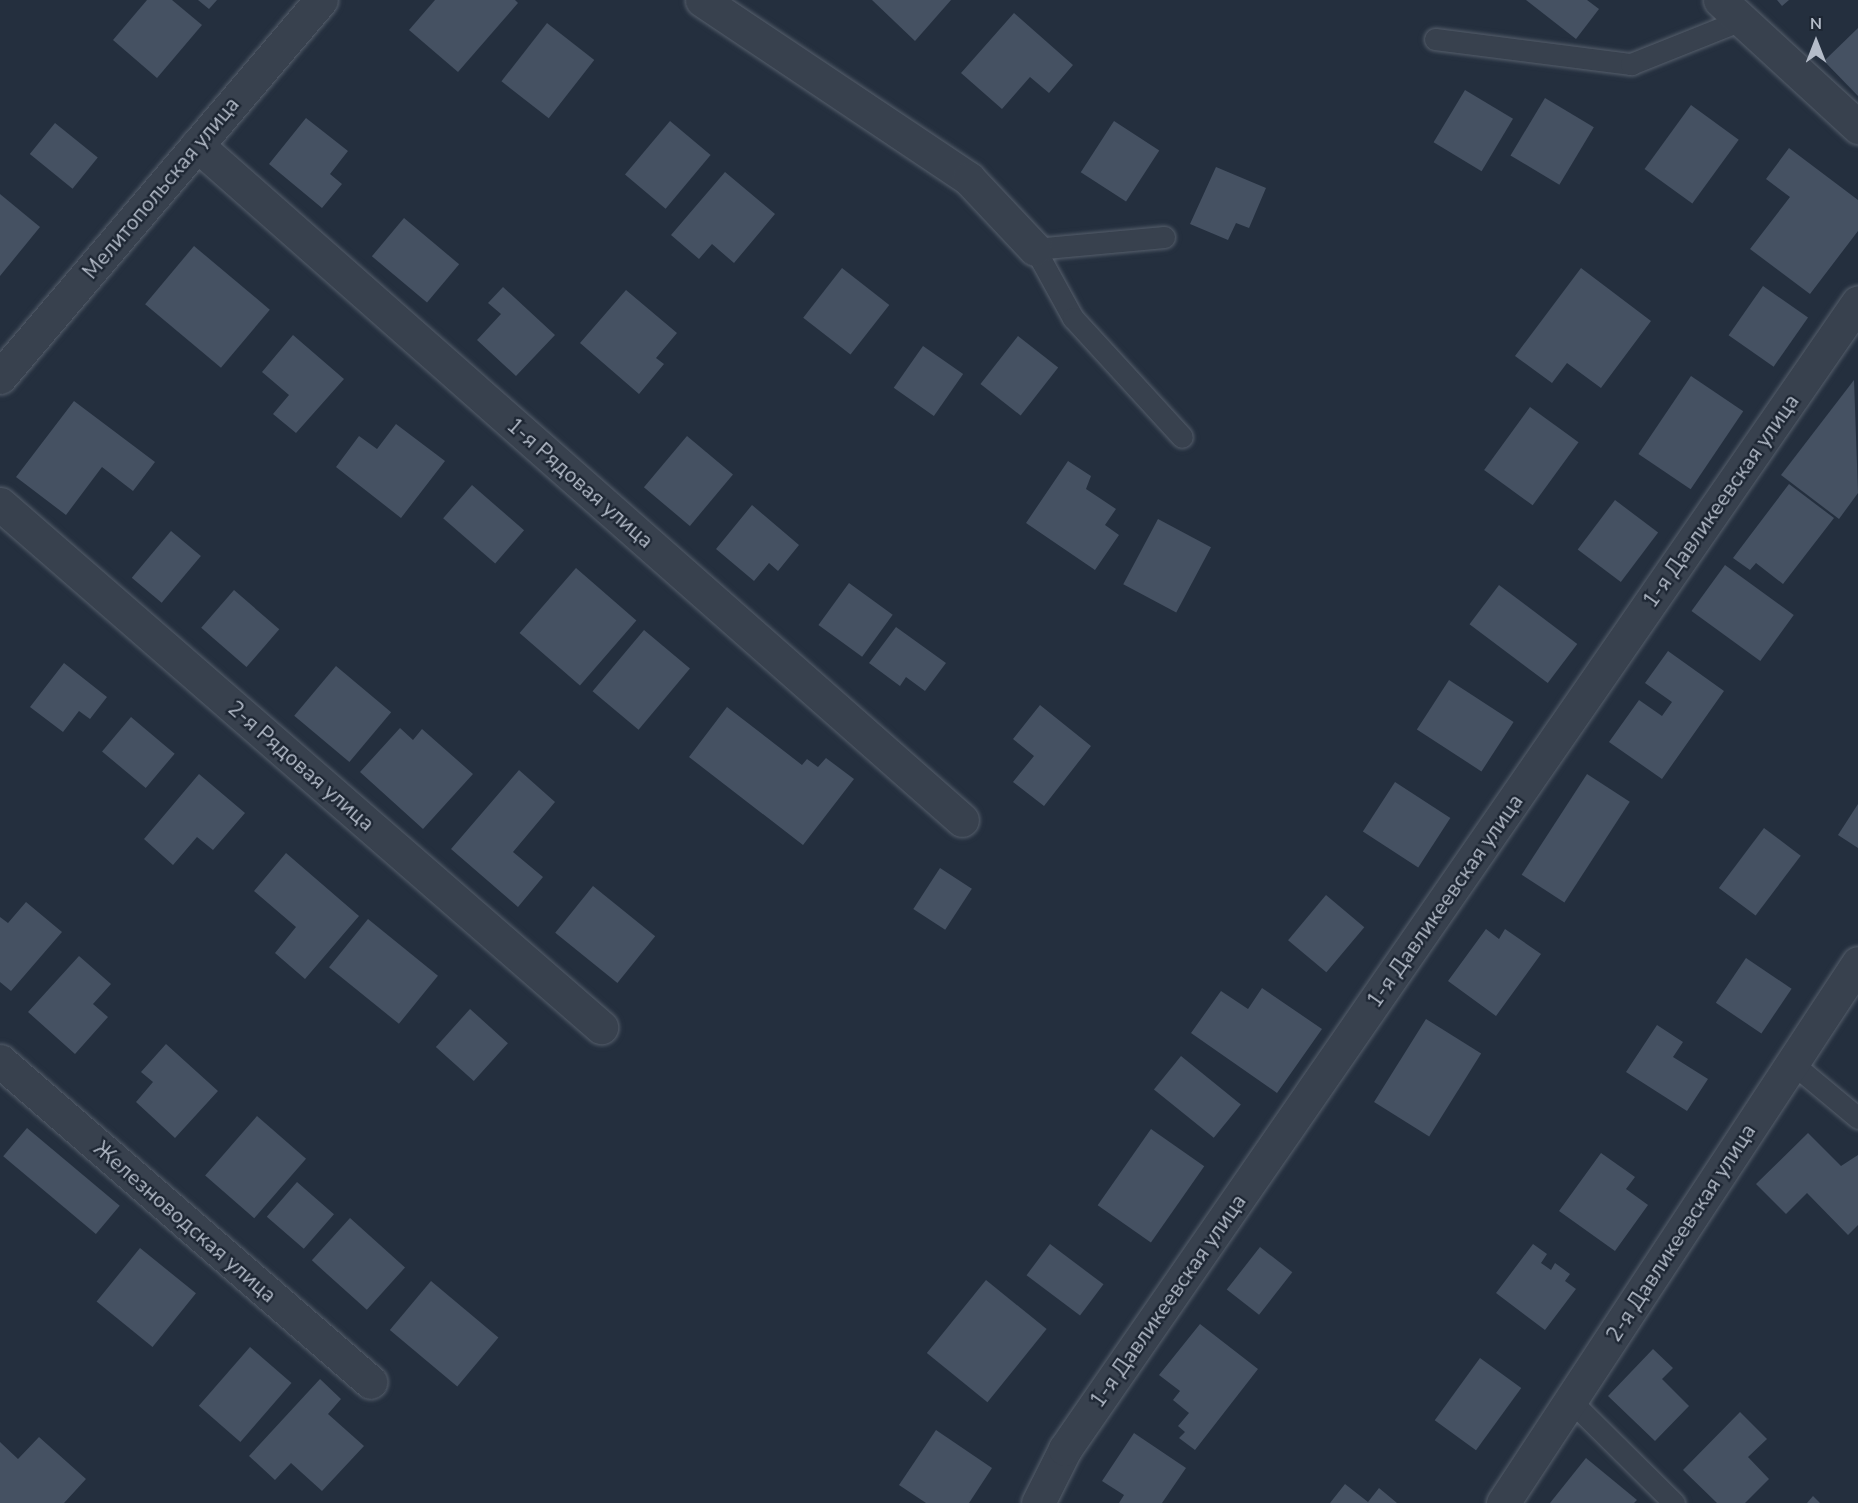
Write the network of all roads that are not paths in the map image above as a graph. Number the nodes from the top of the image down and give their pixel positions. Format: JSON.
{"nodes":[{"id":1,"x":321,"y":0,"type":"edge"},
{"id":2,"x":702,"y":0,"type":"edge"},
{"id":3,"x":1731,"y":10,"type":"edge"},
{"id":4,"x":1435,"y":39,"type":"dead end"},
{"id":5,"x":1858,"y":127,"type":"edge"},
{"id":6,"x":198,"y":145,"type":"junction"},
{"id":7,"x":1164,"y":237,"type":"dead end"},
{"id":8,"x":1035,"y":249,"type":"junction"},
{"id":9,"x":1858,"y":302,"type":"edge"},
{"id":10,"x":0,"y":377,"type":"edge"},
{"id":11,"x":1182,"y":437,"type":"dead end"},
{"id":12,"x":0,"y":504,"type":"edge"},
{"id":13,"x":962,"y":820,"type":"dead end"},
{"id":14,"x":1858,"y":963,"type":"edge"},
{"id":15,"x":601,"y":1027,"type":"dead end"},
{"id":16,"x":0,"y":1061,"type":"edge"},
{"id":17,"x":1792,"y":1063,"type":"junction"},
{"id":18,"x":1858,"y":1118,"type":"edge"},
{"id":19,"x":370,"y":1383,"type":"dead end"},
{"id":20,"x":1570,"y":1401,"type":"junction"},
{"id":21,"x":1038,"y":1503,"type":"edge"},
{"id":22,"x":1503,"y":1503,"type":"edge"},
{"id":23,"x":1674,"y":1503,"type":"edge"}],
"edges":[{"from":1,"to":6,"type":"street","name":"Мелитопольская улица"},
{"from":2,"to":8,"type":"street"},
{"from":3,"to":4,"type":"lane"},
{"from":3,"to":5,"type":"street"},
{"from":6,"to":10,"type":"street","name":"Мелитопольская улица"},
{"from":6,"to":13,"type":"street","name":"1-я Рядовая улица"},
{"from":7,"to":8,"type":"lane"},
{"from":8,"to":11,"type":"lane"},
{"from":9,"to":21,"type":"street","name":"1-я Давликеевская улица"},
{"from":12,"to":15,"type":"street","name":"2-я Рядовая улица"},
{"from":14,"to":17,"type":"street","name":"2-я Давликеевская улица"},
{"from":16,"to":19,"type":"street","name":"Железноводская улица"},
{"from":17,"to":18,"type":"lane"},
{"from":17,"to":20,"type":"street","name":"2-я Давликеевская улица"},
{"from":20,"to":22,"type":"street","name":"2-я Давликеевская улица"},
{"from":20,"to":23,"type":"lane"}]}
